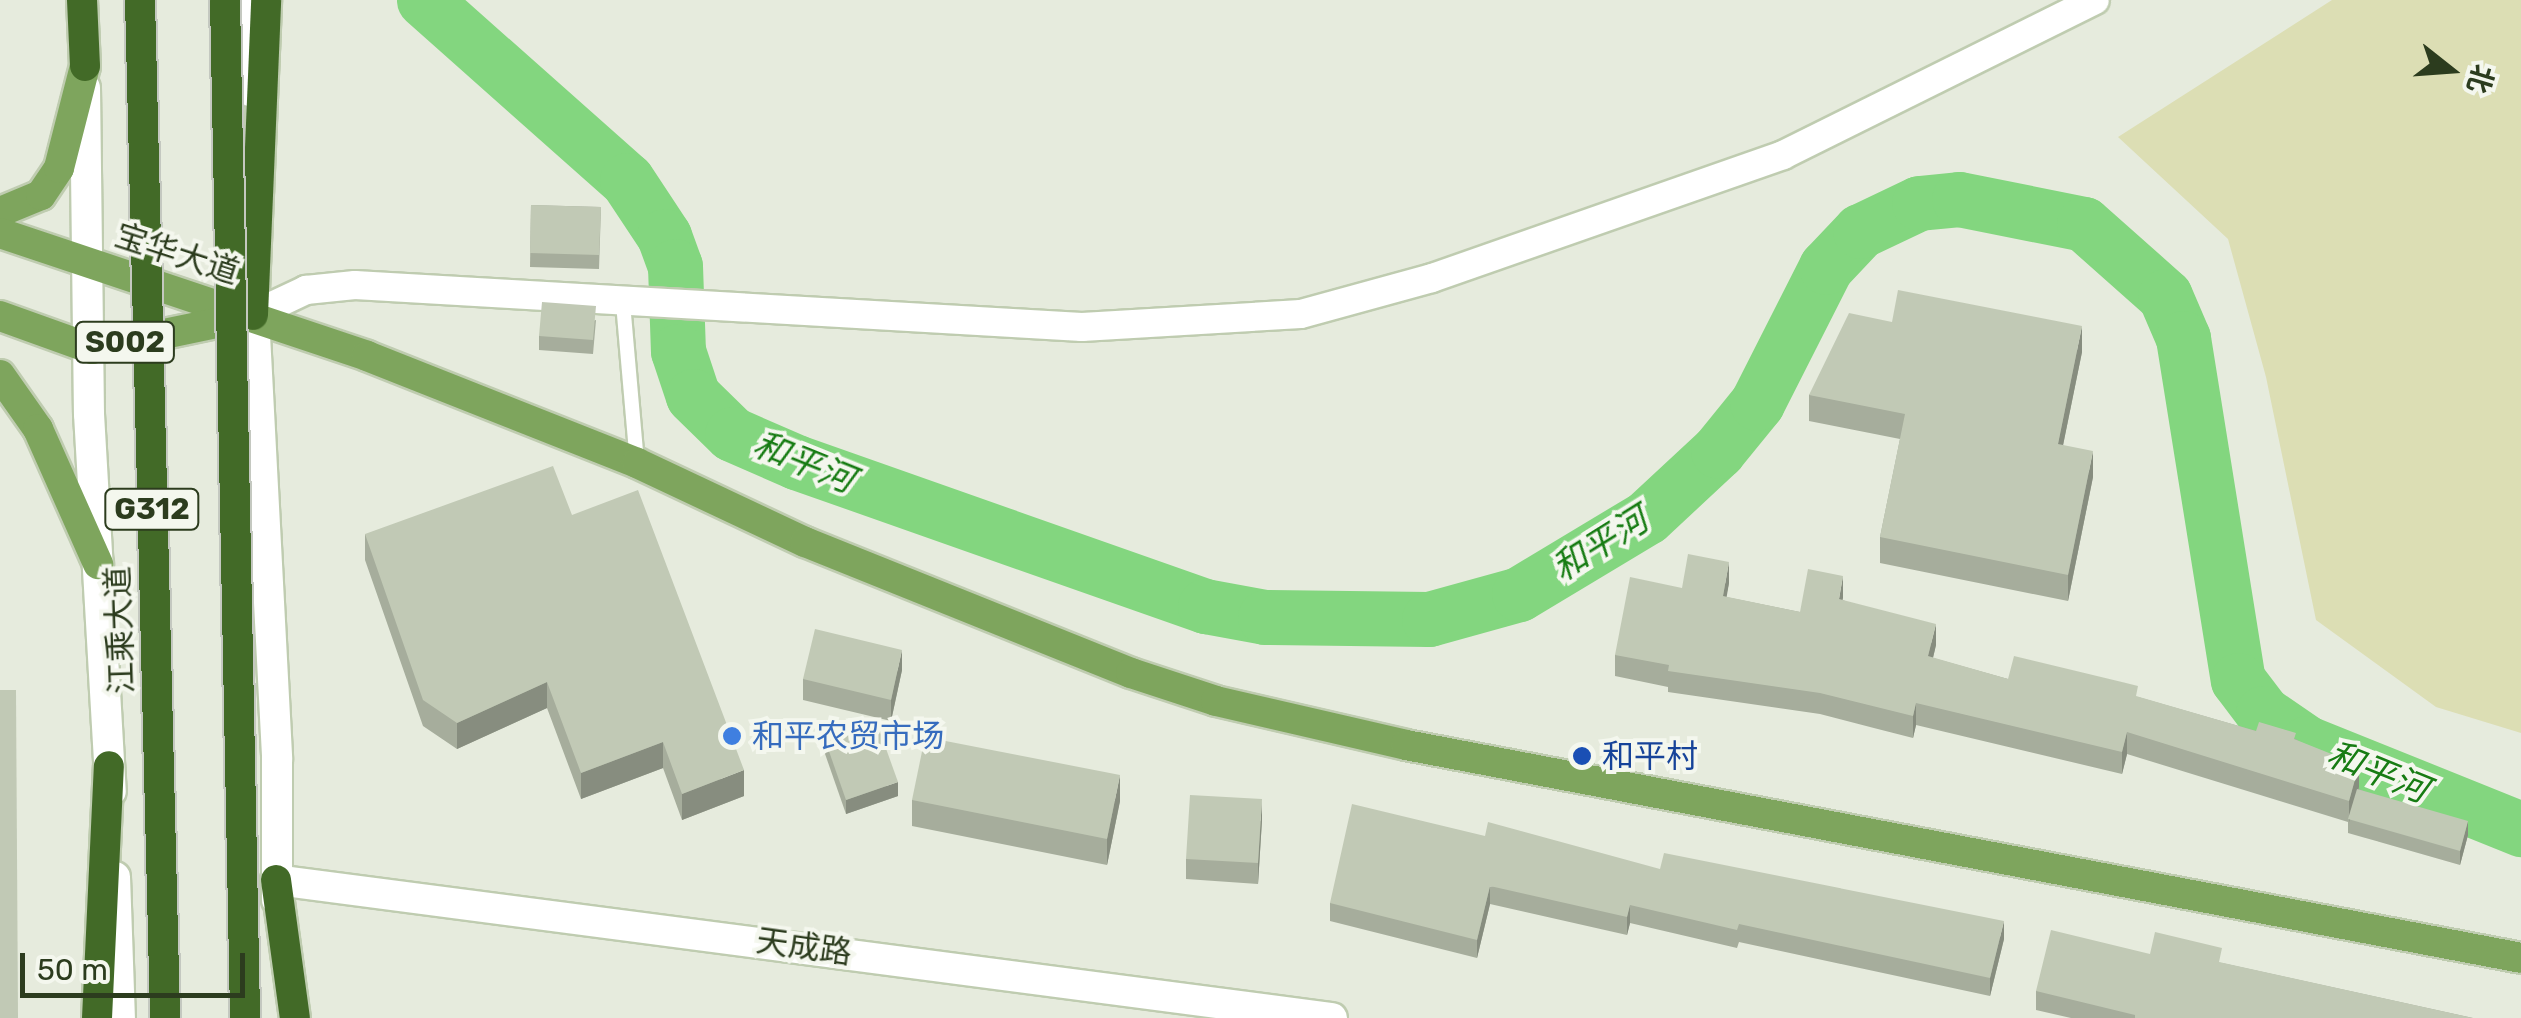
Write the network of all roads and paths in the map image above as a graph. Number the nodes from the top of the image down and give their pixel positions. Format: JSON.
{"nodes":[{"id":1,"x":71,"y":0,"type":"edge"},
{"id":2,"x":84,"y":0,"type":"edge"},
{"id":3,"x":140,"y":0,"type":"edge"},
{"id":4,"x":225,"y":0,"type":"edge"},
{"id":5,"x":248,"y":0,"type":"edge"},
{"id":6,"x":266,"y":0,"type":"edge"},
{"id":7,"x":2095,"y":0,"type":"edge"},
{"id":8,"x":85,"y":66,"type":"junction"},
{"id":9,"x":0,"y":212,"type":"edge"},
{"id":10,"x":0,"y":233,"type":"edge"},
{"id":11,"x":86,"y":262,"type":"junction"},
{"id":12,"x":637,"y":304,"type":"junction"},
{"id":13,"x":253,"y":315,"type":"junction"},
{"id":14,"x":0,"y":316,"type":"edge"},
{"id":15,"x":92,"y":349,"type":"junction"},
{"id":16,"x":0,"y":375,"type":"edge"},
{"id":17,"x":637,"y":463,"type":"junction"},
{"id":18,"x":98,"y":564,"type":"junction"},
{"id":19,"x":109,"y":766,"type":"junction"},
{"id":20,"x":276,"y":880,"type":"junction"},
{"id":21,"x":2521,"y":958,"type":"edge"},
{"id":22,"x":97,"y":1018,"type":"edge"},
{"id":23,"x":120,"y":1018,"type":"edge"},
{"id":24,"x":165,"y":1018,"type":"edge"},
{"id":25,"x":245,"y":1018,"type":"edge"},
{"id":26,"x":280,"y":1018,"type":"edge"},
{"id":27,"x":295,"y":1018,"type":"edge"},
{"id":28,"x":1330,"y":1018,"type":"edge"}],
"edges":[{"from":1,"to":8,"type":"street"},
{"from":2,"to":8,"type":"highway"},
{"from":3,"to":24,"type":"highway","name":"江乘大道","number":"G312","bridge":true},
{"from":4,"to":25,"type":"highway","number":"G312","bridge":true},
{"from":5,"to":13,"type":"street"},
{"from":6,"to":13,"type":"highway"},
{"from":7,"to":12,"type":"street"},
{"from":8,"to":9,"type":"main road"},
{"from":8,"to":11,"type":"street"},
{"from":10,"to":11,"type":"main road","name":"宝华大道"},
{"from":11,"to":13,"type":"main road","name":"宝华大道"},
{"from":11,"to":15,"type":"street"},
{"from":12,"to":13,"type":"street"},
{"from":12,"to":17,"type":"lane"},
{"from":13,"to":15,"type":"main road","name":"宝华大道","number":"S002"},
{"from":13,"to":17,"type":"main road"},
{"from":13,"to":20,"type":"street"},
{"from":14,"to":15,"type":"main road","number":"S002"},
{"from":15,"to":18,"type":"street"},
{"from":16,"to":18,"type":"main road"},
{"from":17,"to":21,"type":"main road"},
{"from":18,"to":19,"type":"street"},
{"from":19,"to":22,"type":"highway"},
{"from":19,"to":23,"type":"street"},
{"from":20,"to":26,"type":"street"},
{"from":20,"to":27,"type":"highway"},
{"from":20,"to":28,"type":"street","name":"天成路"}]}
